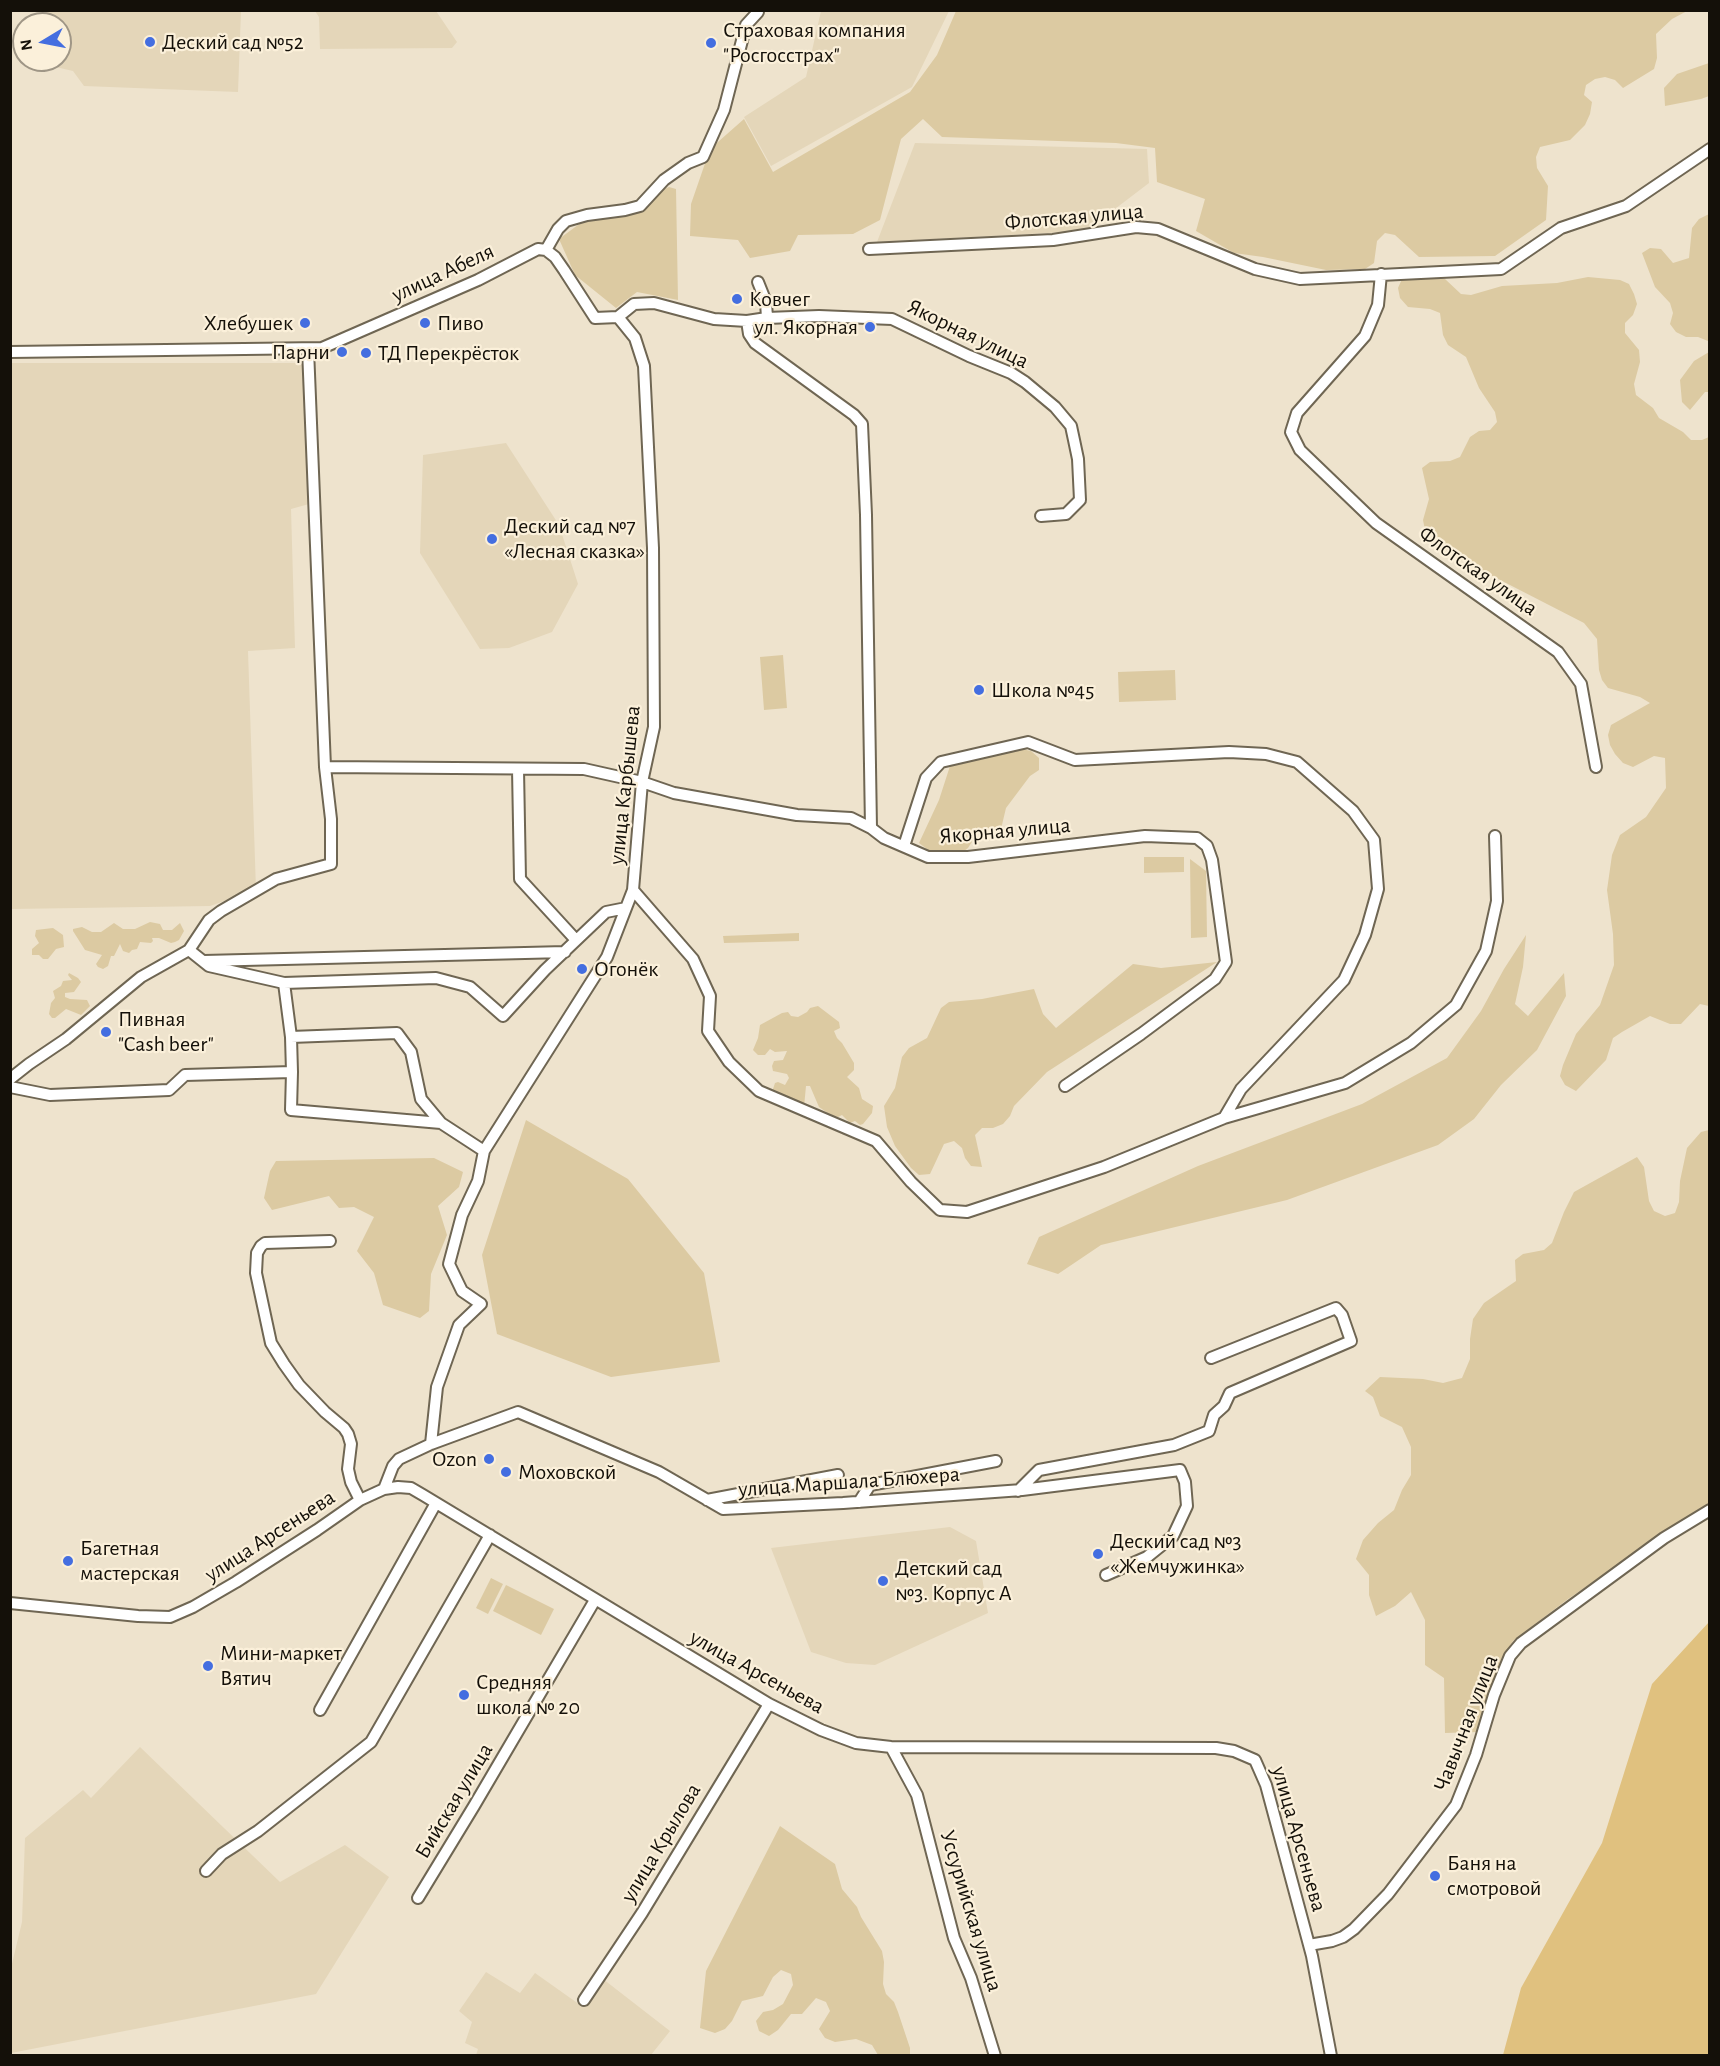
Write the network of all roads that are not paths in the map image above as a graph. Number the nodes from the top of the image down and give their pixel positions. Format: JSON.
{"nodes":[{"id":1,"x":758,"y":12,"type":"dead end"},
{"id":2,"x":1710,"y":149,"type":"edge"},
{"id":3,"x":869,"y":249,"type":"dead end"},
{"id":4,"x":546,"y":250,"type":"junction"},
{"id":5,"x":1381,"y":274,"type":"junction"},
{"id":6,"x":758,"y":282,"type":"dead end"},
{"id":7,"x":618,"y":317,"type":"junction"},
{"id":8,"x":767,"y":318,"type":"junction"},
{"id":9,"x":747,"y":321,"type":"junction"},
{"id":10,"x":308,"y":349,"type":"junction"},
{"id":11,"x":10,"y":352,"type":"edge"},
{"id":12,"x":1041,"y":516,"type":"dead end"},
{"id":13,"x":325,"y":767,"type":"junction"},
{"id":14,"x":1596,"y":767,"type":"dead end"},
{"id":15,"x":518,"y":769,"type":"junction"},
{"id":16,"x":642,"y":782,"type":"junction"},
{"id":17,"x":871,"y":828,"type":"junction"},
{"id":18,"x":1495,"y":836,"type":"dead end"},
{"id":19,"x":904,"y":846,"type":"junction"},
{"id":20,"x":633,"y":890,"type":"junction"},
{"id":21,"x":626,"y":908,"type":"junction"},
{"id":22,"x":576,"y":940,"type":"junction"},
{"id":23,"x":189,"y":950,"type":"junction"},
{"id":24,"x":565,"y":951,"type":"junction"},
{"id":25,"x":204,"y":961,"type":"junction"},
{"id":26,"x":284,"y":983,"type":"junction"},
{"id":27,"x":291,"y":1037,"type":"junction"},
{"id":28,"x":292,"y":1072,"type":"junction"},
{"id":29,"x":10,"y":1079,"type":"edge"},
{"id":30,"x":1065,"y":1086,"type":"dead end"},
{"id":31,"x":10,"y":1087,"type":"edge"},
{"id":32,"x":1224,"y":1118,"type":"junction"},
{"id":33,"x":441,"y":1123,"type":"junction"},
{"id":34,"x":484,"y":1151,"type":"junction"},
{"id":35,"x":330,"y":1241,"type":"dead end"},
{"id":36,"x":1211,"y":1358,"type":"dead end"},
{"id":37,"x":431,"y":1444,"type":"junction"},
{"id":38,"x":996,"y":1461,"type":"dead end"},
{"id":39,"x":838,"y":1475,"type":"dead end"},
{"id":40,"x":384,"y":1489,"type":"junction"},
{"id":41,"x":1018,"y":1491,"type":"junction"},
{"id":42,"x":360,"y":1500,"type":"junction"},
{"id":43,"x":707,"y":1500,"type":"junction"},
{"id":44,"x":859,"y":1502,"type":"junction"},
{"id":45,"x":436,"y":1503,"type":"junction"},
{"id":46,"x":1710,"y":1510,"type":"edge"},
{"id":47,"x":489,"y":1535,"type":"junction"},
{"id":48,"x":1106,"y":1575,"type":"dead end"},
{"id":49,"x":595,"y":1600,"type":"junction"},
{"id":50,"x":10,"y":1603,"type":"edge"},
{"id":51,"x":769,"y":1704,"type":"junction"},
{"id":52,"x":320,"y":1710,"type":"dead end"},
{"id":53,"x":891,"y":1747,"type":"junction"},
{"id":54,"x":206,"y":1871,"type":"dead end"},
{"id":55,"x":418,"y":1898,"type":"dead end"},
{"id":56,"x":1309,"y":1945,"type":"junction"},
{"id":57,"x":584,"y":2000,"type":"dead end"},
{"id":58,"x":995,"y":2055,"type":"edge"},
{"id":59,"x":1331,"y":2055,"type":"edge"}],
"edges":[{"from":1,"to":4,"type":"street"},
{"from":2,"to":5,"type":"street","name":"Флотская улица"},
{"from":3,"to":5,"type":"street","name":"Флотская улица"},
{"from":4,"to":7,"type":"street"},
{"from":4,"to":10,"type":"street","name":"улица Абеля"},
{"from":5,"to":14,"type":"street","name":"Флотская улица"},
{"from":6,"to":8,"type":"street"},
{"from":7,"to":9,"type":"street","name":"Якорная улица"},
{"from":7,"to":16,"type":"street","name":"улица Карбышева"},
{"from":8,"to":9,"type":"street","name":"Якорная улица"},
{"from":8,"to":12,"type":"street","name":"Якорная улица"},
{"from":9,"to":17,"type":"street"},
{"from":10,"to":11,"type":"street","name":"улица Абеля"},
{"from":10,"to":13,"type":"street"},
{"from":13,"to":15,"type":"street","name":"Якорная улица"},
{"from":13,"to":23,"type":"street"},
{"from":15,"to":16,"type":"street","name":"Якорная улица"},
{"from":15,"to":22,"type":"street"},
{"from":16,"to":17,"type":"street","name":"Якорная улица"},
{"from":16,"to":20,"type":"street","name":"улица Карбышева"},
{"from":17,"to":19,"type":"street","name":"Якорная улица"},
{"from":18,"to":32,"type":"street"},
{"from":19,"to":30,"type":"street","name":"Якорная улица"},
{"from":19,"to":32,"type":"street"},
{"from":20,"to":21,"type":"street","name":"улица Карбышева"},
{"from":20,"to":32,"type":"street"},
{"from":21,"to":22,"type":"street"},
{"from":21,"to":34,"type":"street","name":"улица Карбышева"},
{"from":22,"to":24,"type":"street"},
{"from":23,"to":25,"type":"street"},
{"from":23,"to":29,"type":"street"},
{"from":24,"to":25,"type":"street"},
{"from":24,"to":26,"type":"street"},
{"from":25,"to":26,"type":"street"},
{"from":26,"to":27,"type":"street"},
{"from":27,"to":28,"type":"street"},
{"from":27,"to":33,"type":"street"},
{"from":28,"to":31,"type":"street"},
{"from":28,"to":33,"type":"street"},
{"from":33,"to":34,"type":"street"},
{"from":34,"to":37,"type":"street"},
{"from":35,"to":42,"type":"street"},
{"from":36,"to":41,"type":"street"},
{"from":37,"to":40,"type":"street","name":"улица Маршала Блюхера"},
{"from":37,"to":43,"type":"street","name":"улица Маршала Блюхера"},
{"from":38,"to":44,"type":"street"},
{"from":39,"to":43,"type":"street"},
{"from":40,"to":42,"type":"street","name":"улица Арсеньева"},
{"from":40,"to":45,"type":"street","name":"улица Арсеньева"},
{"from":41,"to":44,"type":"street","name":"улица Маршала Блюхера"},
{"from":41,"to":48,"type":"street","name":"улица Маршала Блюхера"},
{"from":42,"to":50,"type":"street","name":"улица Арсеньева"},
{"from":43,"to":44,"type":"street","name":"улица Маршала Блюхера"},
{"from":45,"to":47,"type":"street","name":"улица Арсеньева"},
{"from":45,"to":52,"type":"street"},
{"from":46,"to":56,"type":"street","name":"Чавычная улица"},
{"from":47,"to":49,"type":"street","name":"улица Арсеньева"},
{"from":47,"to":54,"type":"street"},
{"from":49,"to":51,"type":"street","name":"улица Арсеньева"},
{"from":49,"to":55,"type":"street","name":"Бийская улица"},
{"from":51,"to":53,"type":"street","name":"улица Арсеньева"},
{"from":51,"to":57,"type":"street","name":"улица Крылова"},
{"from":53,"to":56,"type":"street","name":"улица Арсеньева"},
{"from":53,"to":58,"type":"street","name":"Уссурийская улица"},
{"from":56,"to":59,"type":"street","name":"улица Арсеньева"}]}
